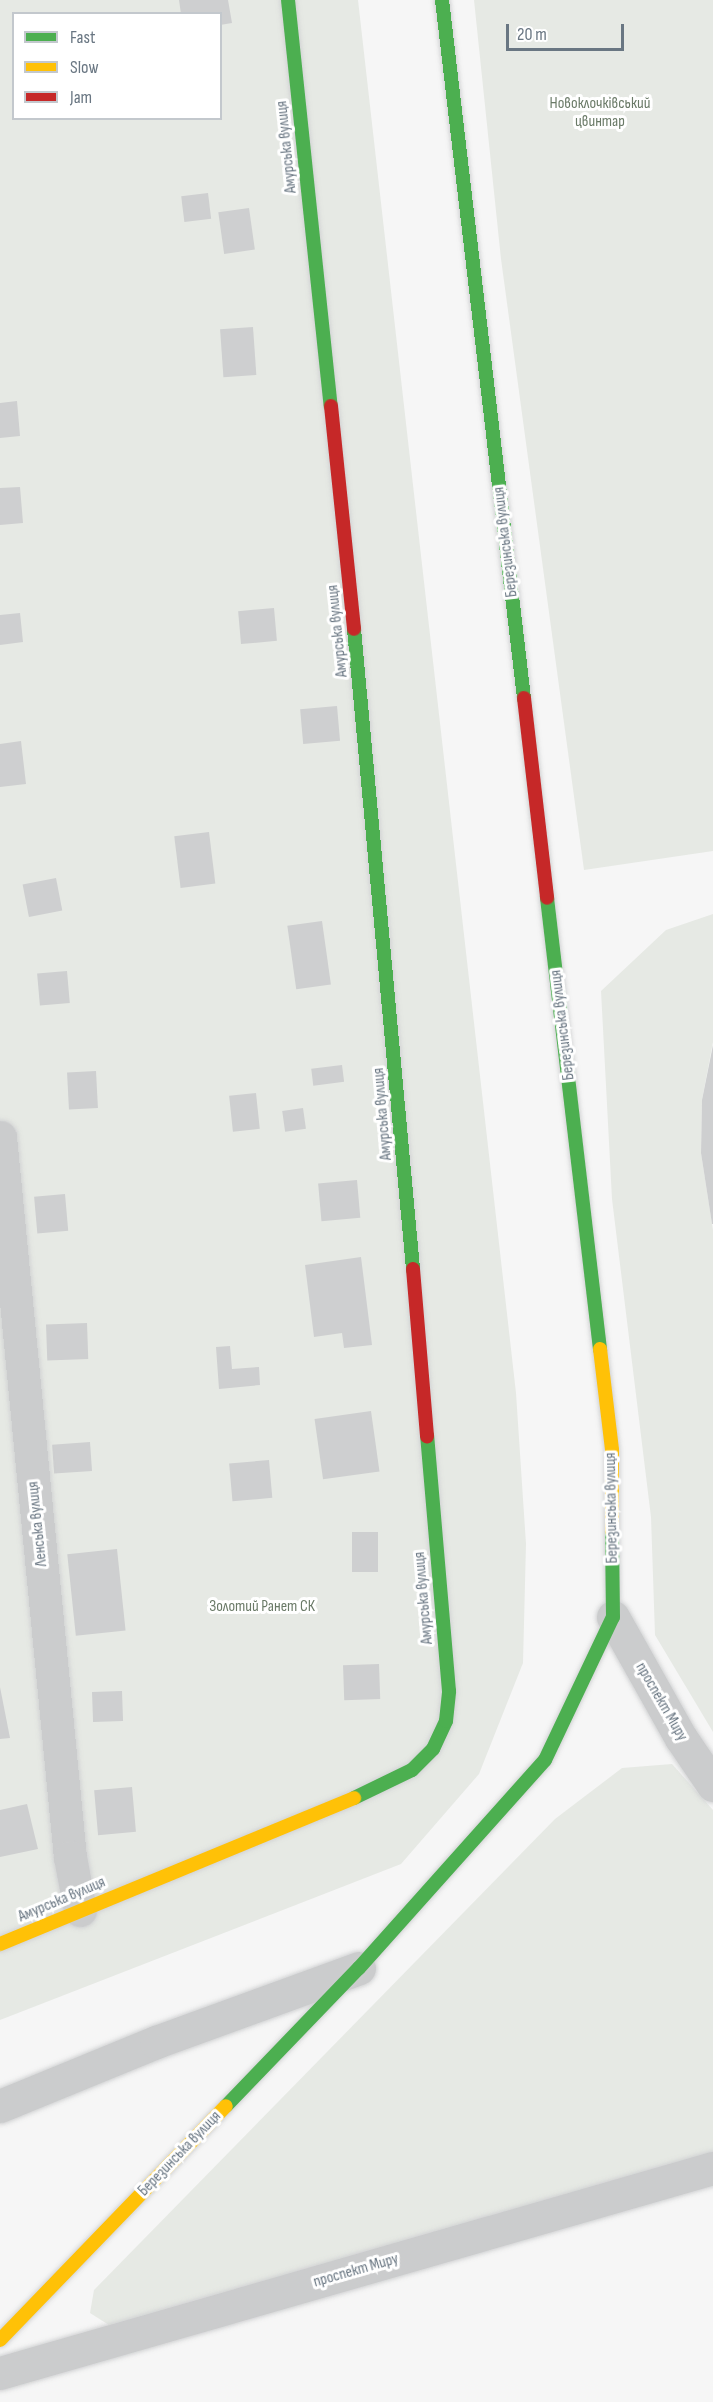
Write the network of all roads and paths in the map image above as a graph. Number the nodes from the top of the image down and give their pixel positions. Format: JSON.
{"nodes":[{"id":1,"x":288,"y":0,"type":"edge"},
{"id":2,"x":442,"y":0,"type":"edge"},
{"id":3,"x":0,"y":1137,"type":"edge"},
{"id":4,"x":613,"y":1617,"type":"junction"},
{"id":5,"x":713,"y":1785,"type":"edge"},
{"id":6,"x":80,"y":1910,"type":"junction"},
{"id":7,"x":0,"y":1944,"type":"edge"},
{"id":8,"x":359,"y":1968,"type":"junction"},
{"id":9,"x":0,"y":2106,"type":"edge"},
{"id":10,"x":713,"y":2168,"type":"edge"},
{"id":11,"x":0,"y":2340,"type":"edge"},
{"id":12,"x":0,"y":2373,"type":"edge"}],
"edges":[{"from":1,"to":6,"type":"street","name":"Амурська вулиця"},
{"from":2,"to":4,"type":"street","name":"Березинська вулиця"},
{"from":3,"to":6,"type":"street","name":"Ленська вулиця"},
{"from":4,"to":5,"type":"street","name":"проспект Миру"},
{"from":4,"to":8,"type":"street","name":"Березинська вулиця"},
{"from":6,"to":7,"type":"street","name":"Амурська вулиця"},
{"from":8,"to":9,"type":"street","name":"Березинська вулиця"},
{"from":8,"to":11,"type":"street","name":"Березинська вулиця"},
{"from":10,"to":12,"type":"street","name":"проспект Миру"}]}
